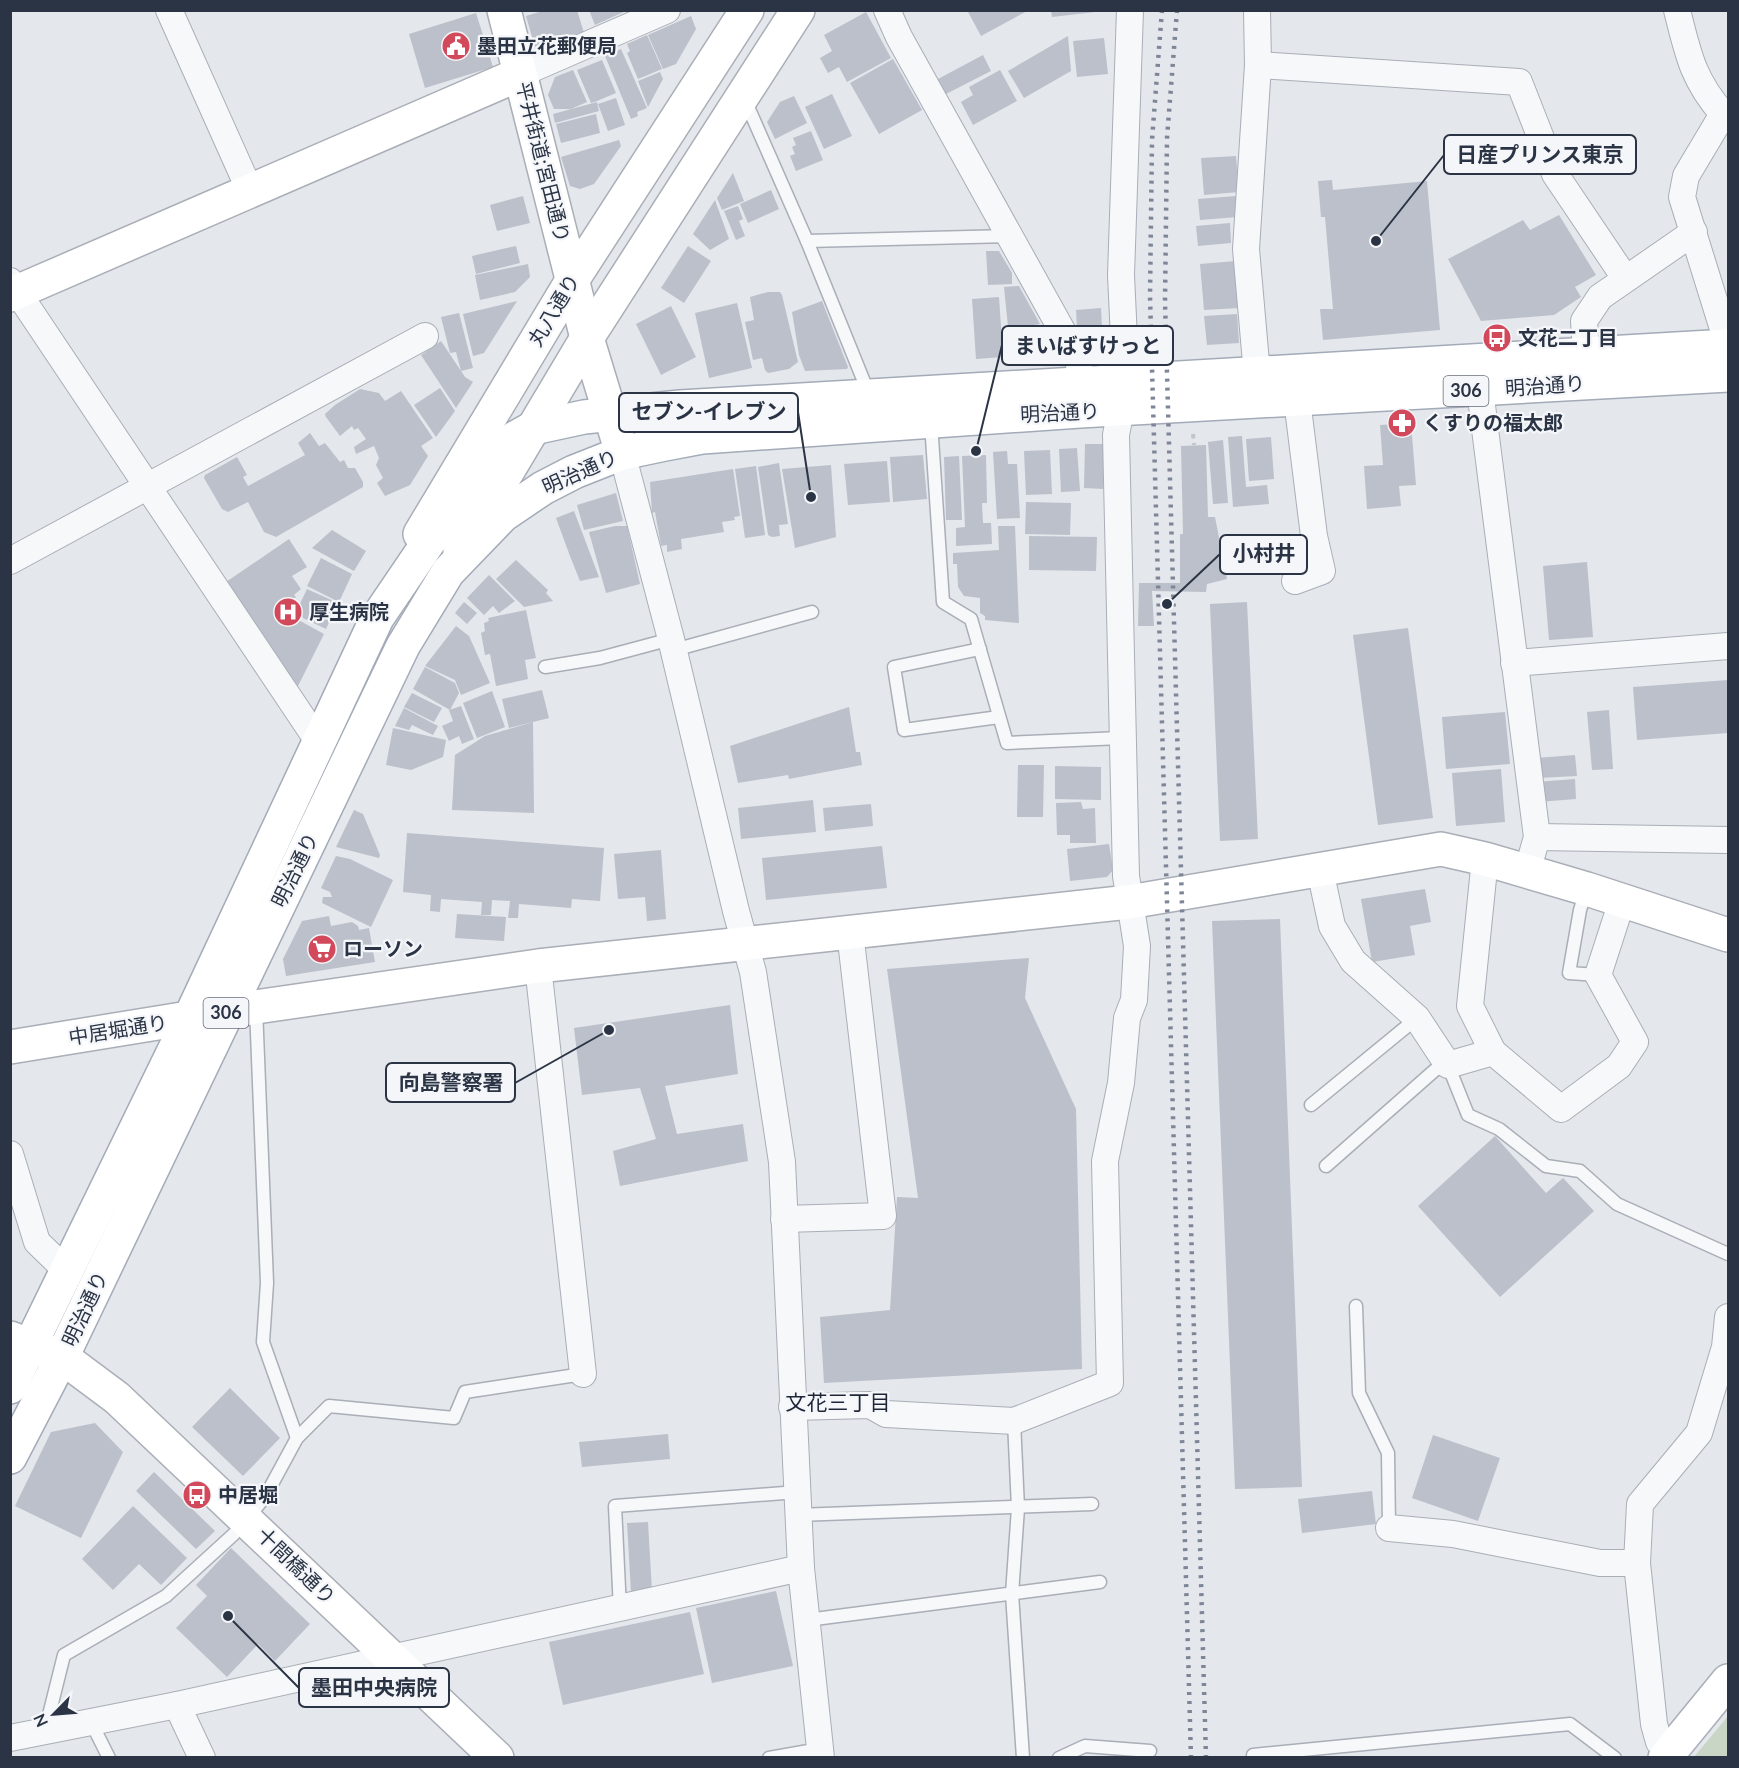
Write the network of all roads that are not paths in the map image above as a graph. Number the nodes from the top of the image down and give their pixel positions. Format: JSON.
{"nodes":[{"id":1,"x":169,"y":10,"type":"edge"},
{"id":2,"x":504,"y":10,"type":"edge"},
{"id":3,"x":667,"y":10,"type":"edge"},
{"id":4,"x":747,"y":10,"type":"edge"},
{"id":5,"x":798,"y":10,"type":"edge"},
{"id":6,"x":887,"y":10,"type":"edge"},
{"id":7,"x":1130,"y":10,"type":"edge"},
{"id":8,"x":1257,"y":10,"type":"edge"},
{"id":9,"x":1677,"y":10,"type":"edge"},
{"id":10,"x":1258,"y":65,"type":"junction"},
{"id":11,"x":520,"y":74,"type":"junction"},
{"id":12,"x":743,"y":97,"type":"junction"},
{"id":13,"x":1726,"y":113,"type":"edge"},
{"id":14,"x":250,"y":191,"type":"junction"},
{"id":15,"x":1694,"y":232,"type":"junction"},
{"id":16,"x":1010,"y":236,"type":"junction"},
{"id":17,"x":807,"y":241,"type":"junction"},
{"id":18,"x":1624,"y":278,"type":"junction"},
{"id":19,"x":573,"y":279,"type":"junction"},
{"id":20,"x":13,"y":289,"type":"edge"},
{"id":21,"x":425,"y":336,"type":"dead end"},
{"id":22,"x":587,"y":338,"type":"junction"},
{"id":23,"x":1728,"y":345,"type":"edge"},
{"id":24,"x":1586,"y":353,"type":"junction"},
{"id":25,"x":1257,"y":374,"type":"junction"},
{"id":26,"x":1728,"y":375,"type":"edge"},
{"id":27,"x":1480,"y":390,"type":"junction"},
{"id":28,"x":869,"y":396,"type":"junction"},
{"id":29,"x":1123,"y":396,"type":"junction"},
{"id":30,"x":1080,"y":398,"type":"junction"},
{"id":31,"x":1297,"y":400,"type":"junction"},
{"id":32,"x":611,"y":413,"type":"junction"},
{"id":33,"x":931,"y":421,"type":"junction"},
{"id":34,"x":533,"y":428,"type":"junction"},
{"id":35,"x":622,"y":453,"type":"junction"},
{"id":36,"x":148,"y":487,"type":"junction"},
{"id":37,"x":10,"y":561,"type":"edge"},
{"id":38,"x":448,"y":572,"type":"junction"},
{"id":39,"x":1295,"y":581,"type":"dead end"},
{"id":40,"x":812,"y":612,"type":"dead end"},
{"id":41,"x":377,"y":618,"type":"junction"},
{"id":42,"x":673,"y":644,"type":"junction"},
{"id":43,"x":1728,"y":646,"type":"edge"},
{"id":44,"x":980,"y":649,"type":"junction"},
{"id":45,"x":1514,"y":663,"type":"junction"},
{"id":46,"x":545,"y":667,"type":"dead end"},
{"id":47,"x":999,"y":717,"type":"junction"},
{"id":48,"x":1121,"y":738,"type":"junction"},
{"id":49,"x":320,"y":744,"type":"junction"},
{"id":50,"x":1537,"y":837,"type":"junction"},
{"id":51,"x":1728,"y":840,"type":"edge"},
{"id":52,"x":1485,"y":859,"type":"junction"},
{"id":53,"x":1320,"y":870,"type":"junction"},
{"id":54,"x":1527,"y":872,"type":"junction"},
{"id":55,"x":1587,"y":889,"type":"junction"},
{"id":56,"x":1622,"y":901,"type":"junction"},
{"id":57,"x":1130,"y":902,"type":"junction"},
{"id":58,"x":850,"y":932,"type":"junction"},
{"id":59,"x":1728,"y":935,"type":"edge"},
{"id":60,"x":745,"y":943,"type":"junction"},
{"id":61,"x":538,"y":966,"type":"junction"},
{"id":62,"x":1598,"y":975,"type":"junction"},
{"id":63,"x":241,"y":1010,"type":"junction"},
{"id":64,"x":1417,"y":1018,"type":"junction"},
{"id":65,"x":189,"y":1020,"type":"junction"},
{"id":66,"x":10,"y":1047,"type":"edge"},
{"id":67,"x":1493,"y":1052,"type":"junction"},
{"id":68,"x":1448,"y":1065,"type":"junction"},
{"id":69,"x":1311,"y":1106,"type":"dead end"},
{"id":70,"x":10,"y":1154,"type":"edge"},
{"id":71,"x":1326,"y":1166,"type":"dead end"},
{"id":72,"x":784,"y":1219,"type":"junction"},
{"id":73,"x":1728,"y":1254,"type":"edge"},
{"id":74,"x":67,"y":1271,"type":"junction"},
{"id":75,"x":1356,"y":1306,"type":"dead end"},
{"id":76,"x":1728,"y":1317,"type":"edge"},
{"id":77,"x":21,"y":1341,"type":"edge"},
{"id":78,"x":62,"y":1357,"type":"junction"},
{"id":79,"x":583,"y":1374,"type":"joint"},
{"id":80,"x":10,"y":1387,"type":"edge"},
{"id":81,"x":792,"y":1407,"type":"junction"},
{"id":82,"x":1014,"y":1421,"type":"junction"},
{"id":83,"x":297,"y":1438,"type":"junction"},
{"id":84,"x":10,"y":1457,"type":"edge"},
{"id":85,"x":797,"y":1504,"type":"junction"},
{"id":86,"x":1092,"y":1504,"type":"dead end"},
{"id":87,"x":1018,"y":1508,"type":"junction"},
{"id":88,"x":247,"y":1519,"type":"junction"},
{"id":89,"x":1389,"y":1528,"type":"joint"},
{"id":90,"x":1637,"y":1563,"type":"junction"},
{"id":91,"x":801,"y":1569,"type":"junction"},
{"id":92,"x":1100,"y":1582,"type":"dead end"},
{"id":93,"x":1012,"y":1594,"type":"junction"},
{"id":94,"x":620,"y":1609,"type":"junction"},
{"id":95,"x":807,"y":1620,"type":"junction"},
{"id":96,"x":391,"y":1657,"type":"junction"},
{"id":97,"x":1723,"y":1692,"type":"edge"},
{"id":98,"x":177,"y":1705,"type":"junction"},
{"id":99,"x":91,"y":1722,"type":"junction"},
{"id":100,"x":45,"y":1731,"type":"junction"},
{"id":101,"x":10,"y":1738,"type":"edge"},
{"id":102,"x":1150,"y":1751,"type":"dead end"},
{"id":103,"x":821,"y":1753,"type":"edge"},
{"id":104,"x":1253,"y":1755,"type":"dead end"},
{"id":105,"x":1667,"y":1755,"type":"edge"},
{"id":106,"x":109,"y":1758,"type":"edge"},
{"id":107,"x":202,"y":1758,"type":"edge"},
{"id":108,"x":497,"y":1758,"type":"edge"},
{"id":109,"x":769,"y":1758,"type":"edge"},
{"id":110,"x":1023,"y":1758,"type":"edge"},
{"id":111,"x":1059,"y":1758,"type":"edge"},
{"id":112,"x":1615,"y":1758,"type":"edge"}],
"edges":[{"from":1,"to":14,"type":"street"},
{"from":2,"to":11,"type":"main road","name":"平井街道;宮田通り"},
{"from":3,"to":11,"type":"street"},
{"from":4,"to":19,"type":"main road","name":"丸八通り"},
{"from":5,"to":12,"type":"main road"},
{"from":6,"to":16,"type":"street"},
{"from":7,"to":29,"type":"street"},
{"from":8,"to":10,"type":"street"},
{"from":9,"to":13,"type":"street"},
{"from":10,"to":18,"type":"street"},
{"from":10,"to":25,"type":"street"},
{"from":11,"to":14,"type":"main road"},
{"from":11,"to":19,"type":"main road","name":"平井街道;宮田通り"},
{"from":12,"to":17,"type":"lane"},
{"from":12,"to":22,"type":"main road"},
{"from":13,"to":15,"type":"street"},
{"from":14,"to":20,"type":"main road"},
{"from":15,"to":18,"type":"street"},
{"from":15,"to":23,"type":"street"},
{"from":16,"to":17,"type":"lane"},
{"from":16,"to":30,"type":"street"},
{"from":17,"to":28,"type":"lane"},
{"from":18,"to":24,"type":"street"},
{"from":19,"to":22,"type":"main road","name":"平井街道;宮田通り"},
{"from":19,"to":41,"type":"main road","name":"丸八通り"},
{"from":20,"to":36,"type":"street"},
{"from":21,"to":36,"type":"street"},
{"from":22,"to":32,"type":"main road","name":"平井街道;宮田通り"},
{"from":22,"to":34,"type":"main road"},
{"from":23,"to":24,"type":"main road","name":"明治通り","number":"306"},
{"from":24,"to":25,"type":"main road","name":"明治通り","number":"306"},
{"from":25,"to":29,"type":"main road","name":"明治通り","number":"306"},
{"from":26,"to":27,"type":"main road","name":"明治通り","number":"306"},
{"from":27,"to":31,"type":"main road","name":"明治通り","number":"306"},
{"from":27,"to":45,"type":"street"},
{"from":28,"to":30,"type":"main road","name":"明治通り","number":"306"},
{"from":28,"to":32,"type":"main road","name":"明治通り","number":"306"},
{"from":29,"to":30,"type":"main road","name":"明治通り","number":"306"},
{"from":29,"to":31,"type":"main road","name":"明治通り","number":"306"},
{"from":29,"to":48,"type":"street"},
{"from":30,"to":33,"type":"main road","name":"明治通り","number":"306"},
{"from":31,"to":39,"type":"street"},
{"from":32,"to":34,"type":"main road","name":"明治通り","number":"306"},
{"from":32,"to":35,"type":"main road","name":"平井街道;宮田通り"},
{"from":33,"to":35,"type":"main road","name":"明治通り","number":"306"},
{"from":33,"to":44,"type":"lane"},
{"from":34,"to":38,"type":"main road"},
{"from":34,"to":41,"type":"main road","name":"明治通り","number":"306"},
{"from":35,"to":38,"type":"main road","name":"明治通り","number":"306"},
{"from":35,"to":42,"type":"street"},
{"from":36,"to":37,"type":"street"},
{"from":36,"to":49,"type":"street"},
{"from":38,"to":63,"type":"main road","name":"明治通り","number":"306"},
{"from":40,"to":42,"type":"lane"},
{"from":41,"to":49,"type":"main road","name":"明治通り","number":"306"},
{"from":42,"to":46,"type":"lane"},
{"from":42,"to":60,"type":"street"},
{"from":43,"to":45,"type":"street"},
{"from":44,"to":47,"type":"lane"},
{"from":44,"to":47,"type":"lane"},
{"from":45,"to":50,"type":"street"},
{"from":47,"to":48,"type":"lane"},
{"from":48,"to":57,"type":"street"},
{"from":49,"to":65,"type":"main road","name":"明治通り","number":"306"},
{"from":50,"to":51,"type":"street"},
{"from":50,"to":54,"type":"street"},
{"from":52,"to":53,"type":"main road","name":"中居堀通り"},
{"from":52,"to":54,"type":"main road","name":"中居堀通り"},
{"from":52,"to":67,"type":"street"},
{"from":53,"to":57,"type":"main road","name":"中居堀通り"},
{"from":53,"to":64,"type":"street"},
{"from":54,"to":55,"type":"main road","name":"中居堀通り"},
{"from":55,"to":56,"type":"main road","name":"中居堀通り"},
{"from":55,"to":62,"type":"lane"},
{"from":56,"to":59,"type":"main road","name":"中居堀通り"},
{"from":56,"to":62,"type":"street"},
{"from":57,"to":58,"type":"main road","name":"中居堀通り"},
{"from":57,"to":82,"type":"street"},
{"from":58,"to":60,"type":"main road","name":"中居堀通り"},
{"from":58,"to":72,"type":"street"},
{"from":60,"to":61,"type":"main road","name":"中居堀通り"},
{"from":60,"to":72,"type":"street"},
{"from":61,"to":63,"type":"main road","name":"中居堀通り"},
{"from":61,"to":79,"type":"street"},
{"from":62,"to":67,"type":"street"},
{"from":63,"to":65,"type":"main road","name":"中居堀通り"},
{"from":63,"to":78,"type":"main road","name":"明治通り","number":"306"},
{"from":63,"to":83,"type":"lane"},
{"from":64,"to":68,"type":"street"},
{"from":64,"to":69,"type":"lane"},
{"from":65,"to":66,"type":"main road","name":"中居堀通り"},
{"from":65,"to":74,"type":"main road","name":"明治通り","number":"306"},
{"from":67,"to":68,"type":"street"},
{"from":68,"to":71,"type":"lane"},
{"from":68,"to":73,"type":"lane"},
{"from":70,"to":74,"type":"street"},
{"from":72,"to":81,"type":"street"},
{"from":74,"to":77,"type":"main road","name":"明治通り","number":"306"},
{"from":75,"to":89,"type":"lane"},
{"from":76,"to":90,"type":"street"},
{"from":77,"to":78,"type":"main road","name":"十間橋通り"},
{"from":77,"to":80,"type":"main road","name":"明治通り","number":"306"},
{"from":78,"to":84,"type":"main road","name":"明治通り","number":"306"},
{"from":78,"to":88,"type":"main road","name":"十間橋通り"},
{"from":79,"to":83,"type":"lane"},
{"from":81,"to":82,"type":"street"},
{"from":81,"to":85,"type":"street"},
{"from":82,"to":87,"type":"lane"},
{"from":83,"to":88,"type":"lane"},
{"from":85,"to":87,"type":"lane"},
{"from":85,"to":91,"type":"street"},
{"from":85,"to":94,"type":"lane"},
{"from":86,"to":87,"type":"lane"},
{"from":87,"to":93,"type":"lane"},
{"from":88,"to":96,"type":"main road","name":"十間橋通り"},
{"from":88,"to":100,"type":"lane"},
{"from":89,"to":90,"type":"street"},
{"from":90,"to":105,"type":"street"},
{"from":91,"to":94,"type":"street"},
{"from":91,"to":95,"type":"street"},
{"from":92,"to":93,"type":"lane"},
{"from":93,"to":95,"type":"lane"},
{"from":93,"to":110,"type":"lane"},
{"from":94,"to":96,"type":"street"},
{"from":95,"to":103,"type":"street"},
{"from":96,"to":98,"type":"street"},
{"from":96,"to":108,"type":"main road","name":"十間橋通り"},
{"from":97,"to":105,"type":"main road"},
{"from":98,"to":99,"type":"street"},
{"from":98,"to":107,"type":"street"},
{"from":99,"to":100,"type":"street"},
{"from":99,"to":106,"type":"lane"},
{"from":100,"to":101,"type":"street"},
{"from":102,"to":111,"type":"lane"},
{"from":103,"to":109,"type":"lane"},
{"from":104,"to":112,"type":"lane"}]}
